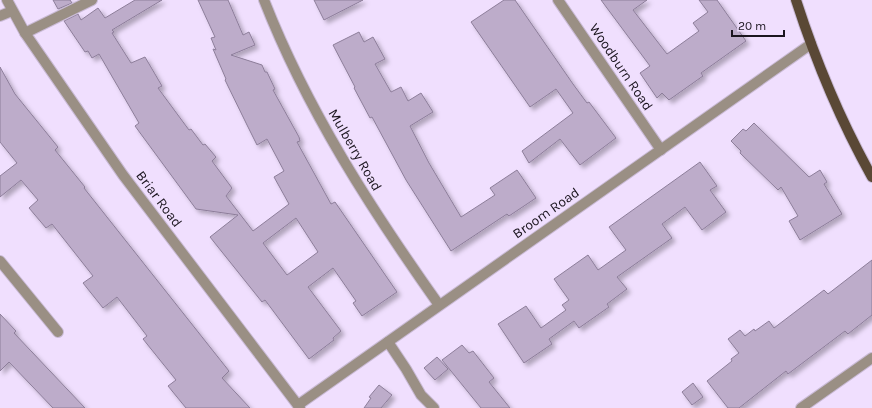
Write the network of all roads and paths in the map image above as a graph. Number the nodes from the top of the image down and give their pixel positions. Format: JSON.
{"nodes":[{"id":1,"x":7,"y":0,"type":"edge"},
{"id":2,"x":92,"y":0,"type":"edge"},
{"id":3,"x":264,"y":0,"type":"edge"},
{"id":4,"x":558,"y":0,"type":"edge"},
{"id":5,"x":796,"y":0,"type":"edge"},
{"id":6,"x":12,"y":11,"type":"junction"},
{"id":7,"x":0,"y":16,"type":"edge"},
{"id":8,"x":25,"y":33,"type":"junction"},
{"id":9,"x":811,"y":44,"type":"junction"},
{"id":10,"x":661,"y":150,"type":"junction"},
{"id":11,"x":872,"y":177,"type":"edge"},
{"id":12,"x":0,"y":261,"type":"edge"},
{"id":13,"x":438,"y":305,"type":"junction"},
{"id":14,"x":58,"y":332,"type":"dead end"},
{"id":15,"x":388,"y":342,"type":"junction"},
{"id":16,"x":872,"y":358,"type":"edge"},
{"id":17,"x":299,"y":406,"type":"edge"},
{"id":18,"x":434,"y":408,"type":"edge"},
{"id":19,"x":801,"y":408,"type":"edge"}],
"edges":[{"from":1,"to":6,"type":"street","name":"Briar Road"},
{"from":2,"to":8,"type":"street"},
{"from":3,"to":13,"type":"street","name":"Mulberry Road"},
{"from":4,"to":10,"type":"street","name":"Woodburn Road"},
{"from":5,"to":9,"type":"main road"},
{"from":6,"to":7,"type":"street"},
{"from":6,"to":8,"type":"street","name":"Briar Road"},
{"from":8,"to":17,"type":"street","name":"Briar Road"},
{"from":9,"to":10,"type":"street","name":"Broom Road"},
{"from":9,"to":11,"type":"main road"},
{"from":10,"to":13,"type":"street","name":"Broom Road"},
{"from":12,"to":14,"type":"street"},
{"from":13,"to":15,"type":"street","name":"Broom Road"},
{"from":15,"to":17,"type":"street","name":"Broom Road"},
{"from":15,"to":18,"type":"street"},
{"from":16,"to":19,"type":"street"}]}
